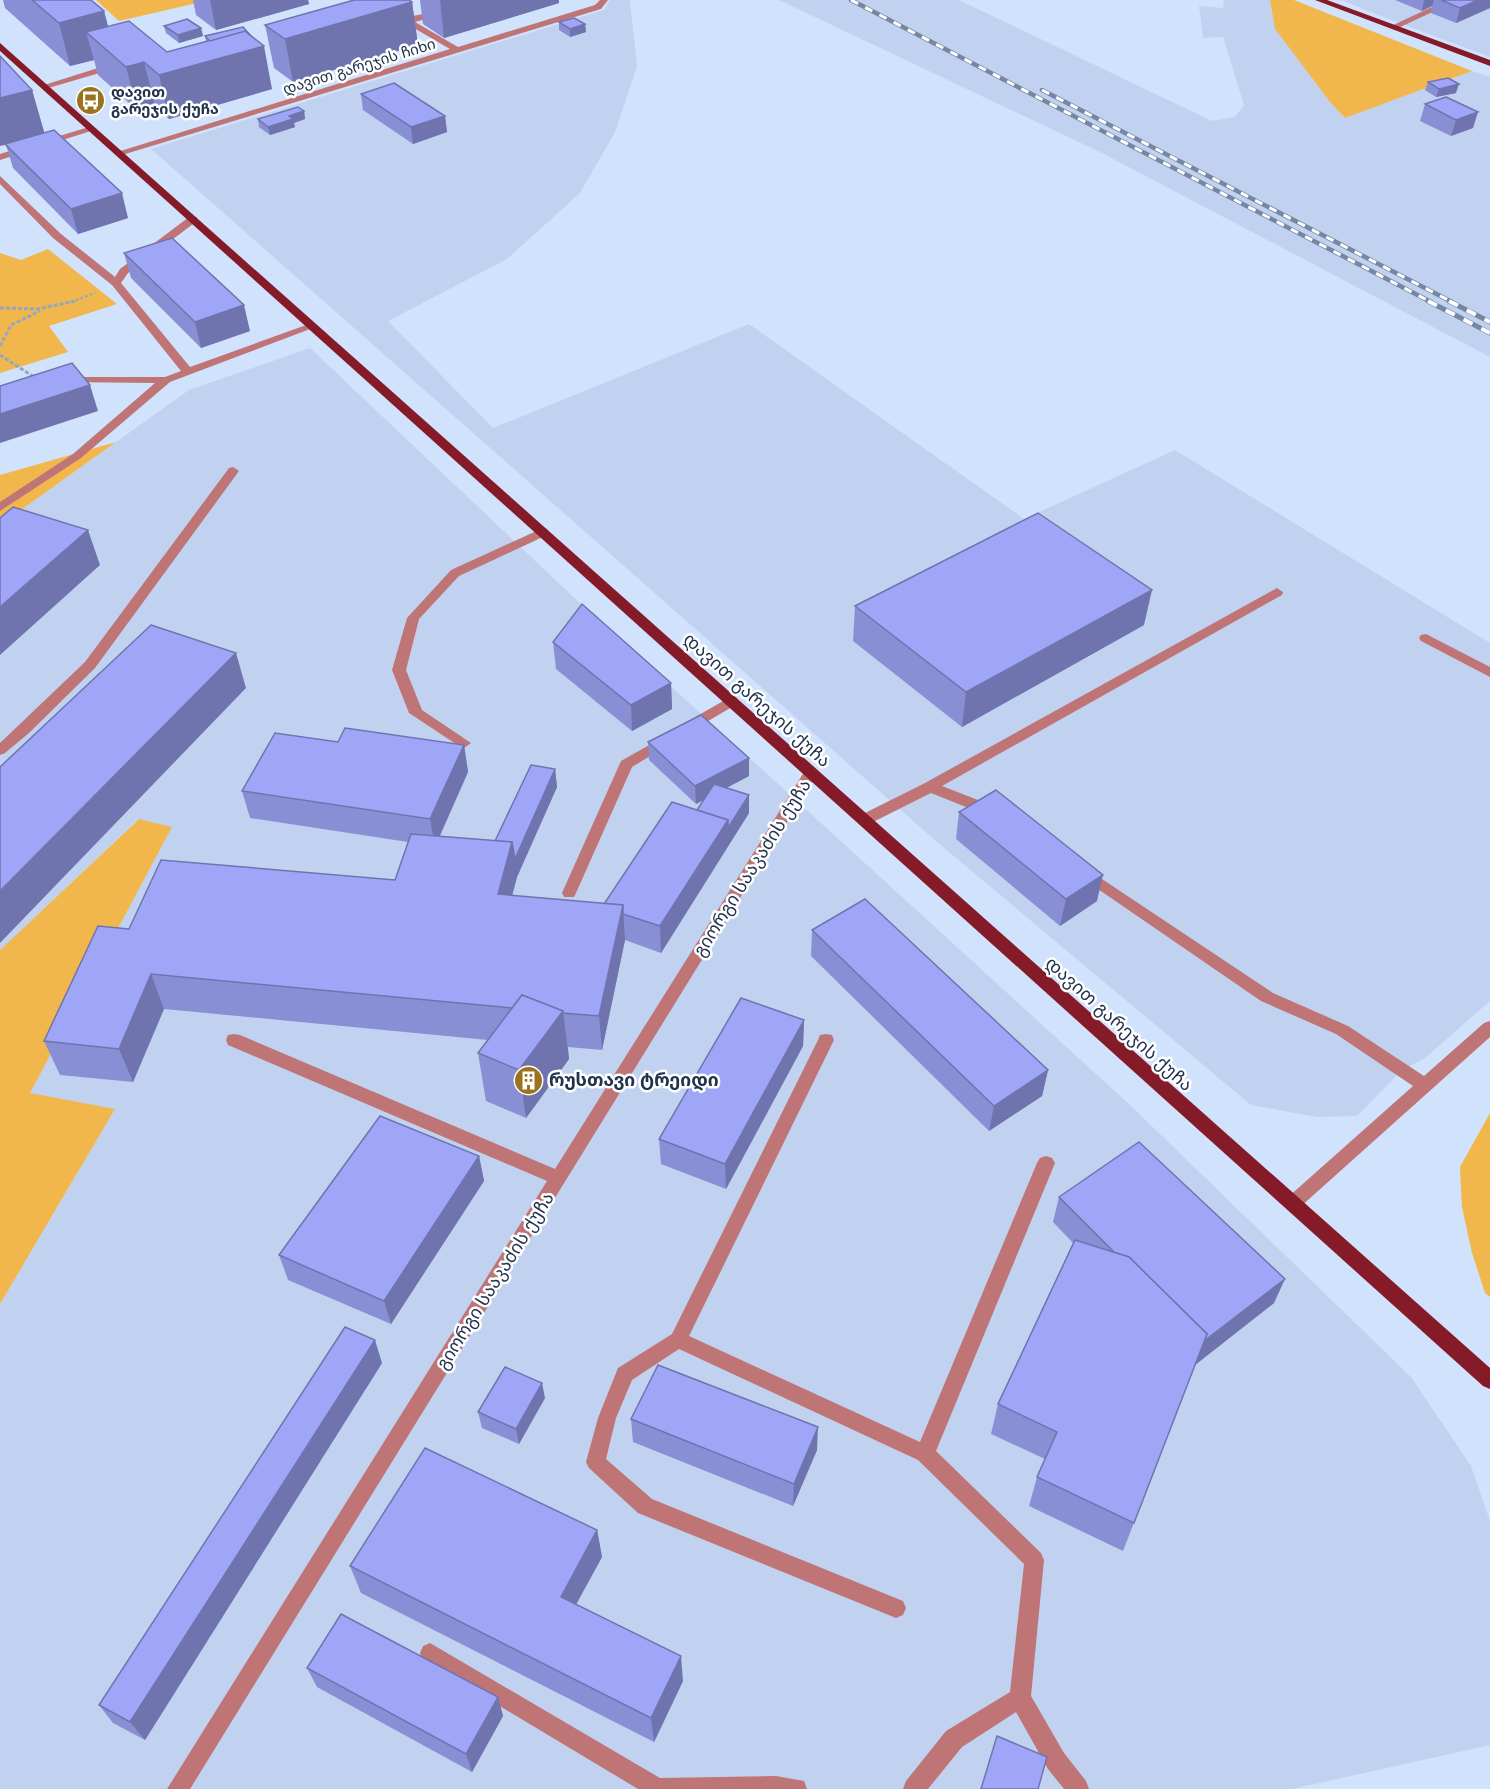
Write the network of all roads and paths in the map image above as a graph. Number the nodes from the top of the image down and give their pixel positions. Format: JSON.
{"nodes":[{"id":1,"x":604,"y":0,"type":"edge"},
{"id":2,"x":1319,"y":0,"type":"edge"},
{"id":3,"x":1454,"y":0,"type":"edge"},
{"id":4,"x":452,"y":9,"type":"dead end"},
{"id":5,"x":392,"y":16,"type":"dead end"},
{"id":6,"x":410,"y":21,"type":"junction"},
{"id":7,"x":388,"y":27,"type":"edge"},
{"id":8,"x":1393,"y":27,"type":"junction"},
{"id":9,"x":0,"y":46,"type":"edge"},
{"id":10,"x":457,"y":50,"type":"junction"},
{"id":11,"x":130,"y":57,"type":"edge"},
{"id":12,"x":1490,"y":63,"type":"edge"},
{"id":13,"x":45,"y":86,"type":"junction"},
{"id":14,"x":92,"y":129,"type":"junction"},
{"id":15,"x":119,"y":153,"type":"junction"},
{"id":16,"x":0,"y":157,"type":"edge"},
{"id":17,"x":0,"y":178,"type":"edge"},
{"id":18,"x":193,"y":219,"type":"junction"},
{"id":19,"x":116,"y":283,"type":"junction"},
{"id":20,"x":0,"y":308,"type":"edge"},
{"id":21,"x":41,"y":310,"type":"junction"},
{"id":22,"x":313,"y":326,"type":"junction"},
{"id":23,"x":0,"y":346,"type":"edge"},
{"id":24,"x":0,"y":355,"type":"edge"},
{"id":25,"x":188,"y":372,"type":"junction"},
{"id":26,"x":166,"y":380,"type":"junction"},
{"id":27,"x":42,"y":382,"type":"joint"},
{"id":28,"x":233,"y":471,"type":"dead end"},
{"id":29,"x":0,"y":507,"type":"edge"},
{"id":30,"x":543,"y":532,"type":"junction"},
{"id":31,"x":1277,"y":592,"type":"dead end"},
{"id":32,"x":1426,"y":638,"type":"dead end"},
{"id":33,"x":1490,"y":673,"type":"edge"},
{"id":34,"x":732,"y":701,"type":"junction"},
{"id":35,"x":464,"y":743,"type":"edge"},
{"id":36,"x":0,"y":750,"type":"edge"},
{"id":37,"x":811,"y":772,"type":"junction"},
{"id":38,"x":930,"y":787,"type":"junction"},
{"id":39,"x":1005,"y":819,"type":"edge"},
{"id":40,"x":864,"y":820,"type":"junction"},
{"id":41,"x":1072,"y":864,"type":"edge"},
{"id":42,"x":569,"y":893,"type":"dead end"},
{"id":43,"x":1490,"y":1027,"type":"edge"},
{"id":44,"x":234,"y":1040,"type":"dead end"},
{"id":45,"x":826,"y":1040,"type":"dead end"},
{"id":46,"x":1425,"y":1085,"type":"junction"},
{"id":47,"x":1046,"y":1163,"type":"dead end"},
{"id":48,"x":560,"y":1178,"type":"junction"},
{"id":49,"x":1293,"y":1203,"type":"junction"},
{"id":50,"x":678,"y":1340,"type":"junction"},
{"id":51,"x":1490,"y":1380,"type":"edge"},
{"id":52,"x":926,"y":1454,"type":"junction"},
{"id":53,"x":896,"y":1608,"type":"dead end"},
{"id":54,"x":430,"y":1653,"type":"dead end"},
{"id":55,"x":1020,"y":1698,"type":"junction"},
{"id":56,"x":178,"y":1789,"type":"edge"},
{"id":57,"x":796,"y":1789,"type":"edge"},
{"id":58,"x":914,"y":1789,"type":"edge"},
{"id":59,"x":1078,"y":1789,"type":"edge"}],
"edges":[{"from":1,"to":10,"type":"street","name":"დავით გარეჯის ჩიხი"},
{"from":2,"to":8,"type":"main road"},
{"from":3,"to":8,"type":"street"},
{"from":4,"to":6,"type":"street"},
{"from":5,"to":6,"type":"street"},
{"from":6,"to":7,"type":"street"},
{"from":6,"to":10,"type":"street"},
{"from":8,"to":12,"type":"main road"},
{"from":9,"to":13,"type":"main road","name":"დავით გარეჯის ქუჩა"},
{"from":10,"to":15,"type":"street","name":"დავით გარეჯის ჩიხი"},
{"from":11,"to":13,"type":"street"},
{"from":13,"to":14,"type":"main road","name":"დავით გარეჯის ქუჩა"},
{"from":14,"to":15,"type":"main road","name":"დავით გარეჯის ქუჩა"},
{"from":14,"to":16,"type":"street"},
{"from":15,"to":18,"type":"main road","name":"დავით გარეჯის ქუჩა"},
{"from":17,"to":19,"type":"street"},
{"from":18,"to":19,"type":"street"},
{"from":18,"to":22,"type":"main road","name":"დავით გარეჯის ქუჩა"},
{"from":19,"to":21,"type":"path"},
{"from":19,"to":25,"type":"street"},
{"from":20,"to":21,"type":"path"},
{"from":21,"to":23,"type":"path"},
{"from":22,"to":25,"type":"street"},
{"from":22,"to":30,"type":"main road","name":"დავით გარეჯის ქუჩა"},
{"from":24,"to":27,"type":"path"},
{"from":25,"to":26,"type":"street"},
{"from":26,"to":27,"type":"street"},
{"from":26,"to":29,"type":"street"},
{"from":28,"to":36,"type":"street"},
{"from":30,"to":34,"type":"main road","name":"დავით გარეჯის ქუჩა"},
{"from":30,"to":35,"type":"street"},
{"from":31,"to":38,"type":"street"},
{"from":32,"to":33,"type":"street"},
{"from":34,"to":37,"type":"main road","name":"დავით გარეჯის ქუჩა"},
{"from":34,"to":42,"type":"street"},
{"from":37,"to":40,"type":"main road","name":"დავით გარეჯის ქუჩა"},
{"from":37,"to":48,"type":"street","name":"გიორგი სააკაძის ქუჩა"},
{"from":38,"to":39,"type":"street"},
{"from":38,"to":40,"type":"street"},
{"from":40,"to":49,"type":"main road","name":"დავით გარეჯის ქუჩა"},
{"from":41,"to":46,"type":"street"},
{"from":43,"to":46,"type":"street"},
{"from":44,"to":48,"type":"street"},
{"from":45,"to":50,"type":"street"},
{"from":46,"to":49,"type":"street"},
{"from":47,"to":52,"type":"street"},
{"from":48,"to":56,"type":"street","name":"გიორგი სააკაძის ქუჩა"},
{"from":49,"to":51,"type":"main road","name":"დავით გარეჯის ქუჩა"},
{"from":50,"to":52,"type":"street"},
{"from":50,"to":53,"type":"street"},
{"from":52,"to":55,"type":"street"},
{"from":54,"to":57,"type":"street"},
{"from":55,"to":58,"type":"street"},
{"from":55,"to":59,"type":"street"}]}
